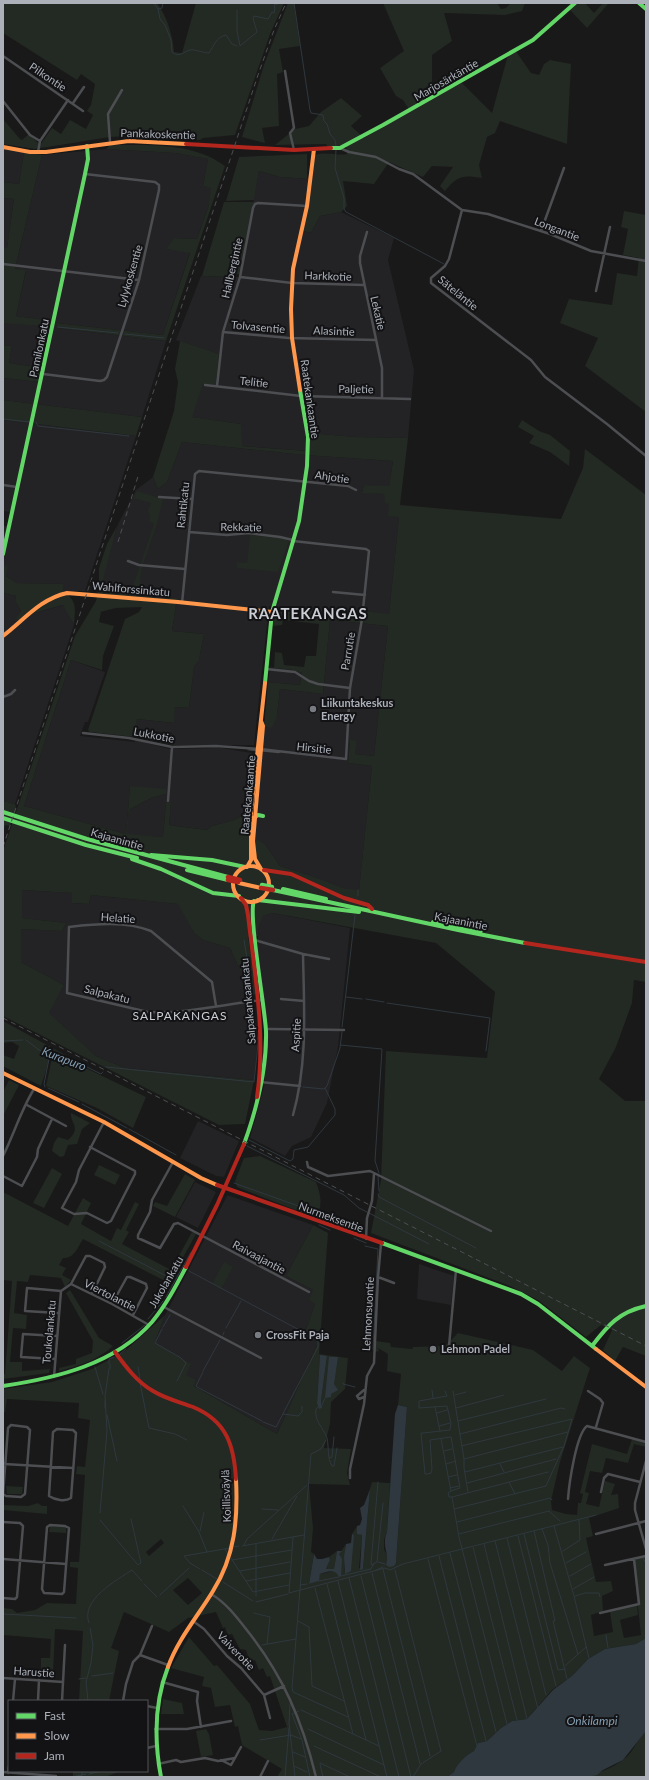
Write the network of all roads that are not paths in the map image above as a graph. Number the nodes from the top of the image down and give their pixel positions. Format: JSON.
{"nodes":[{"id":1,"x":575,"y":3,"type":"edge"},
{"id":2,"x":639,"y":3,"type":"edge"},
{"id":3,"x":646,"y":9,"type":"edge"},
{"id":4,"x":3,"y":56,"type":"edge"},
{"id":5,"x":285,"y":71,"type":"dead end"},
{"id":6,"x":84,"y":87,"type":"dead end"},
{"id":7,"x":122,"y":90,"type":"dead end"},
{"id":8,"x":68,"y":100,"type":"junction"},
{"id":9,"x":3,"y":101,"type":"edge"},
{"id":10,"x":73,"y":103,"type":"junction"},
{"id":11,"x":83,"y":111,"type":"dead end"},
{"id":12,"x":40,"y":141,"type":"junction"},
{"id":13,"x":110,"y":142,"type":"junction"},
{"id":14,"x":87,"y":146,"type":"junction"},
{"id":15,"x":3,"y":147,"type":"edge"},
{"id":16,"x":340,"y":148,"type":"junction"},
{"id":17,"x":314,"y":149,"type":"junction"},
{"id":18,"x":294,"y":150,"type":"junction"},
{"id":19,"x":38,"y":152,"type":"junction"},
{"id":20,"x":564,"y":168,"type":"dead end"},
{"id":21,"x":85,"y":174,"type":"junction"},
{"id":22,"x":307,"y":206,"type":"junction"},
{"id":23,"x":462,"y":210,"type":"junction"},
{"id":24,"x":610,"y":226,"type":"dead end"},
{"id":25,"x":541,"y":231,"type":"junction"},
{"id":26,"x":367,"y":232,"type":"dead end"},
{"id":27,"x":605,"y":253,"type":"junction"},
{"id":28,"x":646,"y":260,"type":"edge"},
{"id":29,"x":3,"y":264,"type":"edge"},
{"id":30,"x":64,"y":271,"type":"junction"},
{"id":31,"x":240,"y":277,"type":"junction"},
{"id":32,"x":139,"y":280,"type":"junction"},
{"id":33,"x":292,"y":283,"type":"junction"},
{"id":34,"x":364,"y":285,"type":"junction"},
{"id":35,"x":596,"y":291,"type":"dead end"},
{"id":36,"x":223,"y":332,"type":"junction"},
{"id":37,"x":292,"y":338,"type":"junction"},
{"id":38,"x":376,"y":340,"type":"junction"},
{"id":39,"x":43,"y":374,"type":"junction"},
{"id":40,"x":205,"y":385,"type":"dead end"},
{"id":41,"x":217,"y":386,"type":"junction"},
{"id":42,"x":301,"y":396,"type":"junction"},
{"id":43,"x":382,"y":398,"type":"junction"},
{"id":44,"x":410,"y":398,"type":"dead end"},
{"id":45,"x":646,"y":456,"type":"edge"},
{"id":46,"x":306,"y":482,"type":"junction"},
{"id":47,"x":3,"y":485,"type":"edge"},
{"id":48,"x":17,"y":487,"type":"junction"},
{"id":49,"x":356,"y":490,"type":"dead end"},
{"id":50,"x":159,"y":497,"type":"dead end"},
{"id":51,"x":192,"y":499,"type":"junction"},
{"id":52,"x":189,"y":532,"type":"junction"},
{"id":53,"x":293,"y":541,"type":"junction"},
{"id":54,"x":3,"y":554,"type":"edge"},
{"id":55,"x":128,"y":561,"type":"dead end"},
{"id":56,"x":185,"y":569,"type":"junction"},
{"id":57,"x":333,"y":592,"type":"dead end"},
{"id":58,"x":364,"y":595,"type":"junction"},
{"id":59,"x":182,"y":603,"type":"junction"},
{"id":60,"x":272,"y":612,"type":"junction"},
{"id":61,"x":3,"y":636,"type":"edge"},
{"id":62,"x":266,"y":669,"type":"junction"},
{"id":63,"x":350,"y":688,"type":"junction"},
{"id":64,"x":14,"y":690,"type":"dead end"},
{"id":65,"x":3,"y":698,"type":"edge"},
{"id":66,"x":83,"y":733,"type":"dead end"},
{"id":67,"x":172,"y":747,"type":"junction"},
{"id":68,"x":259,"y":750,"type":"junction"},
{"id":69,"x":346,"y":759,"type":"joint"},
{"id":70,"x":168,"y":801,"type":"dead end"},
{"id":71,"x":3,"y":812,"type":"edge"},
{"id":72,"x":263,"y":816,"type":"dead end"},
{"id":73,"x":3,"y":818,"type":"edge"},
{"id":74,"x":254,"y":818,"type":"junction"},
{"id":75,"x":122,"y":852,"type":"junction"},
{"id":76,"x":246,"y":867,"type":"junction"},
{"id":77,"x":262,"y":870,"type":"junction"},
{"id":78,"x":240,"y":897,"type":"junction"},
{"id":79,"x":256,"y":900,"type":"junction"},
{"id":80,"x":372,"y":910,"type":"junction"},
{"id":81,"x":253,"y":939,"type":"junction"},
{"id":82,"x":302,"y":954,"type":"junction"},
{"id":83,"x":329,"y":959,"type":"dead end"},
{"id":84,"x":646,"y":961,"type":"edge"},
{"id":85,"x":67,"y":993,"type":"joint"},
{"id":86,"x":280,"y":999,"type":"dead end"},
{"id":87,"x":261,"y":1000,"type":"junction"},
{"id":88,"x":304,"y":1001,"type":"junction"},
{"id":89,"x":216,"y":1006,"type":"junction"},
{"id":90,"x":269,"y":1029,"type":"dead end"},
{"id":91,"x":305,"y":1029,"type":"junction"},
{"id":92,"x":344,"y":1030,"type":"dead end"},
{"id":93,"x":3,"y":1073,"type":"edge"},
{"id":94,"x":261,"y":1082,"type":"junction"},
{"id":95,"x":300,"y":1086,"type":"junction"},
{"id":96,"x":34,"y":1090,"type":"junction"},
{"id":97,"x":27,"y":1105,"type":"junction"},
{"id":98,"x":293,"y":1115,"type":"dead end"},
{"id":99,"x":52,"y":1119,"type":"junction"},
{"id":100,"x":104,"y":1122,"type":"junction"},
{"id":101,"x":66,"y":1126,"type":"dead end"},
{"id":102,"x":90,"y":1147,"type":"junction"},
{"id":103,"x":3,"y":1156,"type":"edge"},
{"id":104,"x":173,"y":1162,"type":"junction"},
{"id":105,"x":307,"y":1162,"type":"dead end"},
{"id":106,"x":374,"y":1174,"type":"junction"},
{"id":107,"x":3,"y":1176,"type":"edge"},
{"id":108,"x":226,"y":1188,"type":"junction"},
{"id":109,"x":491,"y":1231,"type":"dead end"},
{"id":110,"x":202,"y":1236,"type":"junction"},
{"id":111,"x":366,"y":1239,"type":"junction"},
{"id":112,"x":381,"y":1244,"type":"junction"},
{"id":113,"x":456,"y":1270,"type":"junction"},
{"id":114,"x":378,"y":1277,"type":"junction"},
{"id":115,"x":394,"y":1283,"type":"dead end"},
{"id":116,"x":71,"y":1284,"type":"junction"},
{"id":117,"x":65,"y":1290,"type":"joint"},
{"id":118,"x":61,"y":1291,"type":"junction"},
{"id":119,"x":309,"y":1292,"type":"dead end"},
{"id":120,"x":92,"y":1294,"type":"junction"},
{"id":121,"x":112,"y":1304,"type":"junction"},
{"id":122,"x":646,"y":1306,"type":"edge"},
{"id":123,"x":164,"y":1307,"type":"junction"},
{"id":124,"x":58,"y":1313,"type":"junction"},
{"id":125,"x":133,"y":1315,"type":"junction"},
{"id":126,"x":149,"y":1324,"type":"junction"},
{"id":127,"x":57,"y":1336,"type":"junction"},
{"id":128,"x":449,"y":1346,"type":"dead end"},
{"id":129,"x":592,"y":1346,"type":"junction"},
{"id":130,"x":115,"y":1352,"type":"junction"},
{"id":131,"x":261,"y":1358,"type":"dead end"},
{"id":132,"x":55,"y":1359,"type":"junction"},
{"id":133,"x":54,"y":1378,"type":"junction"},
{"id":134,"x":3,"y":1386,"type":"edge"},
{"id":135,"x":646,"y":1386,"type":"edge"},
{"id":136,"x":365,"y":1389,"type":"junction"},
{"id":137,"x":588,"y":1391,"type":"dead end"},
{"id":138,"x":364,"y":1397,"type":"junction"},
{"id":139,"x":596,"y":1427,"type":"junction"},
{"id":140,"x":646,"y":1442,"type":"edge"},
{"id":141,"x":646,"y":1461,"type":"edge"},
{"id":142,"x":4,"y":1464,"type":"edge"},
{"id":143,"x":27,"y":1465,"type":"junction"},
{"id":144,"x":51,"y":1467,"type":"junction"},
{"id":145,"x":73,"y":1468,"type":"junction"},
{"id":146,"x":645,"y":1472,"type":"edge"},
{"id":147,"x":350,"y":1478,"type":"dead end"},
{"id":148,"x":640,"y":1482,"type":"junction"},
{"id":149,"x":601,"y":1492,"type":"dead end"},
{"id":150,"x":568,"y":1499,"type":"dead end"},
{"id":151,"x":646,"y":1521,"type":"edge"},
{"id":152,"x":3,"y":1522,"type":"edge"},
{"id":153,"x":639,"y":1523,"type":"junction"},
{"id":154,"x":596,"y":1534,"type":"dead end"},
{"id":155,"x":646,"y":1549,"type":"edge"},
{"id":156,"x":646,"y":1556,"type":"edge"},
{"id":157,"x":3,"y":1559,"type":"edge"},
{"id":158,"x":634,"y":1559,"type":"junction"},
{"id":159,"x":20,"y":1560,"type":"junction"},
{"id":160,"x":44,"y":1563,"type":"junction"},
{"id":161,"x":66,"y":1564,"type":"junction"},
{"id":162,"x":605,"y":1565,"type":"dead end"},
{"id":163,"x":212,"y":1594,"type":"junction"},
{"id":164,"x":3,"y":1598,"type":"edge"},
{"id":165,"x":600,"y":1613,"type":"dead end"},
{"id":166,"x":194,"y":1621,"type":"junction"},
{"id":167,"x":152,"y":1626,"type":"dead end"},
{"id":168,"x":66,"y":1645,"type":"dead end"},
{"id":169,"x":140,"y":1655,"type":"junction"},
{"id":170,"x":168,"y":1665,"type":"junction"},
{"id":171,"x":3,"y":1678,"type":"edge"},
{"id":172,"x":15,"y":1679,"type":"junction"},
{"id":173,"x":39,"y":1680,"type":"junction"},
{"id":174,"x":63,"y":1682,"type":"junction"},
{"id":175,"x":162,"y":1682,"type":"junction"},
{"id":176,"x":284,"y":1686,"type":"junction"},
{"id":177,"x":264,"y":1695,"type":"junction"},
{"id":178,"x":13,"y":1700,"type":"edge"},
{"id":179,"x":38,"y":1700,"type":"edge"},
{"id":180,"x":62,"y":1700,"type":"edge"},
{"id":181,"x":123,"y":1700,"type":"edge"},
{"id":182,"x":148,"y":1706,"type":"edge"},
{"id":183,"x":157,"y":1708,"type":"junction"},
{"id":184,"x":270,"y":1718,"type":"dead end"},
{"id":185,"x":231,"y":1721,"type":"dead end"},
{"id":186,"x":201,"y":1727,"type":"junction"},
{"id":187,"x":155,"y":1729,"type":"junction"},
{"id":188,"x":156,"y":1746,"type":"junction"},
{"id":189,"x":242,"y":1747,"type":"dead end"},
{"id":190,"x":148,"y":1748,"type":"edge"},
{"id":191,"x":235,"y":1758,"type":"junction"},
{"id":192,"x":221,"y":1760,"type":"junction"},
{"id":193,"x":268,"y":1761,"type":"dead end"},
{"id":194,"x":158,"y":1764,"type":"junction"},
{"id":195,"x":3,"y":1772,"type":"edge"},
{"id":196,"x":8,"y":1772,"type":"joint"},
{"id":197,"x":32,"y":1773,"type":"edge"},
{"id":198,"x":56,"y":1776,"type":"edge"},
{"id":199,"x":162,"y":1777,"type":"edge"},
{"id":200,"x":260,"y":1777,"type":"edge"},
{"id":201,"x":316,"y":1777,"type":"edge"}],
"edges":[{"from":1,"to":16,"type":"main road","name":"Marjosärkäntie"},
{"from":2,"to":3,"type":"main road"},
{"from":4,"to":8,"type":"street","name":"Pilkontie"},
{"from":5,"to":18,"type":"street"},
{"from":6,"to":10,"type":"street"},
{"from":7,"to":13,"type":"street"},
{"from":8,"to":10,"type":"street","name":"Pilkontie"},
{"from":8,"to":12,"type":"street"},
{"from":9,"to":12,"type":"street"},
{"from":10,"to":11,"type":"street","name":"Pilkontie"},
{"from":12,"to":19,"type":"street"},
{"from":13,"to":14,"type":"main road","name":"Pankakoskentie"},
{"from":13,"to":18,"type":"main road","name":"Pankakoskentie"},
{"from":14,"to":19,"type":"main road","name":"Pankakoskentie"},
{"from":14,"to":21,"type":"main road","name":"Pamilonkatu"},
{"from":15,"to":19,"type":"main road","name":"Pankakoskentie"},
{"from":16,"to":17,"type":"main road","name":"Marjosärkäntie"},
{"from":16,"to":23,"type":"street"},
{"from":17,"to":18,"type":"main road","name":"Pankakoskentie"},
{"from":17,"to":22,"type":"main road","name":"Raatekankaantie"},
{"from":20,"to":25,"type":"street"},
{"from":21,"to":30,"type":"main road","name":"Pamilonkatu"},
{"from":21,"to":32,"type":"street","name":"Lylykoskentie"},
{"from":22,"to":31,"type":"street","name":"Hallbergintie"},
{"from":22,"to":33,"type":"main road","name":"Raatekankaantie"},
{"from":23,"to":25,"type":"street","name":"Longantie"},
{"from":23,"to":45,"type":"street","name":"Säteläntie"},
{"from":24,"to":27,"type":"street"},
{"from":25,"to":27,"type":"street","name":"Longantie"},
{"from":26,"to":34,"type":"street","name":"Lekatie"},
{"from":27,"to":28,"type":"street","name":"Longantie"},
{"from":27,"to":35,"type":"street"},
{"from":29,"to":30,"type":"street"},
{"from":30,"to":32,"type":"street"},
{"from":30,"to":39,"type":"main road","name":"Pamilonkatu"},
{"from":31,"to":33,"type":"street","name":"Harkkotie"},
{"from":31,"to":36,"type":"street","name":"Hallbergintie"},
{"from":32,"to":39,"type":"street","name":"Lylykoskentie"},
{"from":33,"to":34,"type":"street","name":"Harkkotie"},
{"from":33,"to":37,"type":"main road","name":"Raatekankaantie"},
{"from":34,"to":38,"type":"street","name":"Lekatie"},
{"from":36,"to":37,"type":"street","name":"Tolvasentie"},
{"from":36,"to":41,"type":"street","name":"Hallbergintie"},
{"from":37,"to":38,"type":"street","name":"Alasintie"},
{"from":37,"to":42,"type":"main road","name":"Raatekankaantie"},
{"from":38,"to":43,"type":"street","name":"Lekatie"},
{"from":39,"to":48,"type":"main road","name":"Pamilonkatu"},
{"from":40,"to":41,"type":"street","name":"Telitie"},
{"from":41,"to":42,"type":"street","name":"Telitie"},
{"from":42,"to":43,"type":"street","name":"Paljetie"},
{"from":42,"to":46,"type":"main road","name":"Raatekankaantie"},
{"from":43,"to":44,"type":"street","name":"Paljetie"},
{"from":46,"to":49,"type":"street","name":"Ahjotie"},
{"from":46,"to":51,"type":"street","name":"Rahtikatu"},
{"from":46,"to":53,"type":"main road","name":"Raatekankaantie"},
{"from":47,"to":48,"type":"street"},
{"from":48,"to":54,"type":"main road","name":"Pamilonkatu"},
{"from":50,"to":51,"type":"street"},
{"from":51,"to":52,"type":"street","name":"Rahtikatu"},
{"from":52,"to":53,"type":"street","name":"Rekkatie"},
{"from":52,"to":56,"type":"street","name":"Rahtikatu"},
{"from":53,"to":58,"type":"street","name":"Parrutie"},
{"from":53,"to":60,"type":"main road","name":"Raatekankaantie"},
{"from":55,"to":56,"type":"street"},
{"from":56,"to":59,"type":"street","name":"Rahtikatu"},
{"from":57,"to":58,"type":"street"},
{"from":58,"to":63,"type":"street","name":"Parrutie"},
{"from":59,"to":60,"type":"main road","name":"Wahlforssinkatu"},
{"from":59,"to":61,"type":"main road","name":"Wahlforssinkatu"},
{"from":60,"to":62,"type":"main road","name":"Raatekankaantie"},
{"from":62,"to":63,"type":"street"},
{"from":62,"to":68,"type":"main road","name":"Raatekankaantie"},
{"from":63,"to":69,"type":"street","name":"Parrutie"},
{"from":64,"to":65,"type":"street"},
{"from":66,"to":67,"type":"street","name":"Lukkotie"},
{"from":67,"to":68,"type":"street","name":"Lukkotie"},
{"from":67,"to":70,"type":"street"},
{"from":68,"to":69,"type":"street","name":"Hirsitie"},
{"from":68,"to":74,"type":"main road","name":"Raatekankaantie"},
{"from":68,"to":76,"type":"main road","name":"Raatekankaantie"},
{"from":71,"to":75,"type":"main road","name":"Kajaanintie"},
{"from":72,"to":74,"type":"main road"},
{"from":73,"to":75,"type":"main road","name":"Kajaanintie"},
{"from":74,"to":77,"type":"main road","name":"Raatekankaantie"},
{"from":75,"to":76,"type":"main road"},
{"from":75,"to":78,"type":"main road"},
{"from":75,"to":80,"type":"main road","name":"Kajaanintie","bridge":true},
{"from":76,"to":77,"type":"main road"},
{"from":76,"to":78,"type":"main road"},
{"from":77,"to":79,"type":"main road"},
{"from":77,"to":80,"type":"main road"},
{"from":78,"to":79,"type":"main road"},
{"from":78,"to":81,"type":"main road","name":"Salpakankaankatu"},
{"from":79,"to":80,"type":"main road"},
{"from":79,"to":81,"type":"main road","name":"Salpakankaankatu"},
{"from":80,"to":84,"type":"main road","name":"Kajaanintie"},
{"from":81,"to":82,"type":"street"},
{"from":81,"to":87,"type":"main road","name":"Salpakankaankatu"},
{"from":82,"to":83,"type":"street"},
{"from":82,"to":88,"type":"street","name":"Aspitie"},
{"from":85,"to":89,"type":"street","name":"Salpakatu"},
{"from":85,"to":89,"type":"street","name":"Helatie"},
{"from":86,"to":88,"type":"street"},
{"from":87,"to":89,"type":"street","name":"Salpakatu"},
{"from":87,"to":94,"type":"main road","name":"Salpakankaankatu"},
{"from":88,"to":91,"type":"street","name":"Aspitie"},
{"from":90,"to":91,"type":"street"},
{"from":91,"to":92,"type":"street"},
{"from":91,"to":95,"type":"street","name":"Aspitie"},
{"from":93,"to":96,"type":"main road","name":"Nurmeksentie"},
{"from":94,"to":95,"type":"street"},
{"from":94,"to":108,"type":"main road","name":"Salpakankaankatu"},
{"from":95,"to":98,"type":"street","name":"Aspitie"},
{"from":96,"to":97,"type":"street"},
{"from":96,"to":100,"type":"main road","name":"Nurmeksentie"},
{"from":97,"to":99,"type":"street"},
{"from":97,"to":103,"type":"street"},
{"from":99,"to":101,"type":"street"},
{"from":99,"to":107,"type":"street"},
{"from":100,"to":102,"type":"street"},
{"from":100,"to":104,"type":"main road","name":"Nurmeksentie"},
{"from":102,"to":102,"type":"street"},
{"from":104,"to":108,"type":"main road","name":"Nurmeksentie"},
{"from":104,"to":110,"type":"street","name":"Raivaajantie"},
{"from":105,"to":106,"type":"street"},
{"from":106,"to":109,"type":"street"},
{"from":106,"to":111,"type":"street"},
{"from":108,"to":110,"type":"main road","name":"Jukolankatu"},
{"from":108,"to":111,"type":"main road","name":"Nurmeksentie"},
{"from":110,"to":119,"type":"street","name":"Raivaajantie"},
{"from":110,"to":123,"type":"main road","name":"Jukolankatu"},
{"from":111,"to":112,"type":"main road","name":"Nurmeksentie"},
{"from":112,"to":113,"type":"main road","name":"Nurmeksentie"},
{"from":112,"to":114,"type":"street","name":"Lehmonsuontie"},
{"from":113,"to":128,"type":"street"},
{"from":113,"to":129,"type":"main road","name":"Nurmeksentie"},
{"from":114,"to":115,"type":"street"},
{"from":114,"to":136,"type":"street","name":"Lehmonsuontie"},
{"from":116,"to":117,"type":"street","name":"Viertolantie"},
{"from":116,"to":120,"type":"street","name":"Viertolantie"},
{"from":116,"to":120,"type":"street"},
{"from":117,"to":118,"type":"street","name":"Toukolankatu"},
{"from":118,"to":124,"type":"street","name":"Toukolankatu"},
{"from":118,"to":124,"type":"street"},
{"from":120,"to":121,"type":"street","name":"Viertolantie"},
{"from":121,"to":125,"type":"street","name":"Viertolantie"},
{"from":121,"to":125,"type":"street"},
{"from":122,"to":129,"type":"main road"},
{"from":123,"to":126,"type":"main road","name":"Jukolankatu"},
{"from":123,"to":131,"type":"street"},
{"from":124,"to":127,"type":"street","name":"Toukolankatu"},
{"from":125,"to":126,"type":"street","name":"Viertolantie"},
{"from":126,"to":130,"type":"main road","name":"Jukolankatu"},
{"from":127,"to":132,"type":"street","name":"Toukolankatu"},
{"from":127,"to":132,"type":"street"},
{"from":129,"to":135,"type":"main road","name":"Nurmeksentie"},
{"from":130,"to":133,"type":"main road","name":"Jukolankatu"},
{"from":130,"to":163,"type":"main road","name":"Koillisväylä"},
{"from":132,"to":133,"type":"street","name":"Toukolankatu"},
{"from":133,"to":134,"type":"main road","name":"Jukolankatu"},
{"from":136,"to":138,"type":"street","name":"Lehmonsuontie"},
{"from":136,"to":138,"type":"street"},
{"from":137,"to":139,"type":"street"},
{"from":138,"to":147,"type":"street","name":"Lehmonsuontie"},
{"from":139,"to":140,"type":"street"},
{"from":139,"to":150,"type":"street"},
{"from":141,"to":146,"type":"street"},
{"from":142,"to":143,"type":"street"},
{"from":142,"to":143,"type":"street"},
{"from":142,"to":143,"type":"street"},
{"from":143,"to":144,"type":"street"},
{"from":144,"to":145,"type":"street"},
{"from":144,"to":145,"type":"street"},
{"from":144,"to":145,"type":"street"},
{"from":146,"to":148,"type":"street"},
{"from":148,"to":149,"type":"street"},
{"from":148,"to":153,"type":"street"},
{"from":151,"to":153,"type":"street"},
{"from":152,"to":159,"type":"street"},
{"from":153,"to":154,"type":"street"},
{"from":153,"to":155,"type":"street"},
{"from":156,"to":158,"type":"street"},
{"from":157,"to":159,"type":"street"},
{"from":158,"to":162,"type":"street"},
{"from":158,"to":165,"type":"street"},
{"from":159,"to":160,"type":"street"},
{"from":159,"to":164,"type":"street"},
{"from":160,"to":161,"type":"street"},
{"from":160,"to":161,"type":"street"},
{"from":160,"to":161,"type":"street"},
{"from":163,"to":166,"type":"main road","name":"Koillisväylä"},
{"from":163,"to":176,"type":"street"},
{"from":166,"to":170,"type":"main road","name":"Koillisväylä"},
{"from":166,"to":177,"type":"street","name":"Vaiverotie"},
{"from":167,"to":169,"type":"street"},
{"from":168,"to":174,"type":"street"},
{"from":169,"to":170,"type":"street"},
{"from":169,"to":181,"type":"street"},
{"from":170,"to":175,"type":"main road","name":"Koillisväylä"},
{"from":171,"to":172,"type":"street","name":"Harustie"},
{"from":172,"to":173,"type":"street","name":"Harustie"},
{"from":172,"to":178,"type":"street"},
{"from":173,"to":174,"type":"street","name":"Harustie"},
{"from":173,"to":179,"type":"street"},
{"from":174,"to":180,"type":"street"},
{"from":175,"to":183,"type":"main road","name":"Koillisväylä"},
{"from":175,"to":186,"type":"street"},
{"from":176,"to":177,"type":"street"},
{"from":176,"to":201,"type":"street"},
{"from":177,"to":184,"type":"street","name":"Vaiverotie"},
{"from":182,"to":183,"type":"street"},
{"from":183,"to":187,"type":"main road","name":"Koillisväylä"},
{"from":185,"to":186,"type":"street"},
{"from":186,"to":187,"type":"street"},
{"from":187,"to":188,"type":"main road","name":"Koillisväylä"},
{"from":188,"to":190,"type":"street"},
{"from":188,"to":194,"type":"main road","name":"Koillisväylä"},
{"from":189,"to":191,"type":"street"},
{"from":191,"to":192,"type":"street"},
{"from":191,"to":192,"type":"street"},
{"from":192,"to":194,"type":"street"},
{"from":193,"to":200,"type":"street"},
{"from":194,"to":199,"type":"main road","name":"Koillisväylä"},
{"from":195,"to":196,"type":"street"},
{"from":196,"to":197,"type":"street"},
{"from":197,"to":198,"type":"street"}]}
